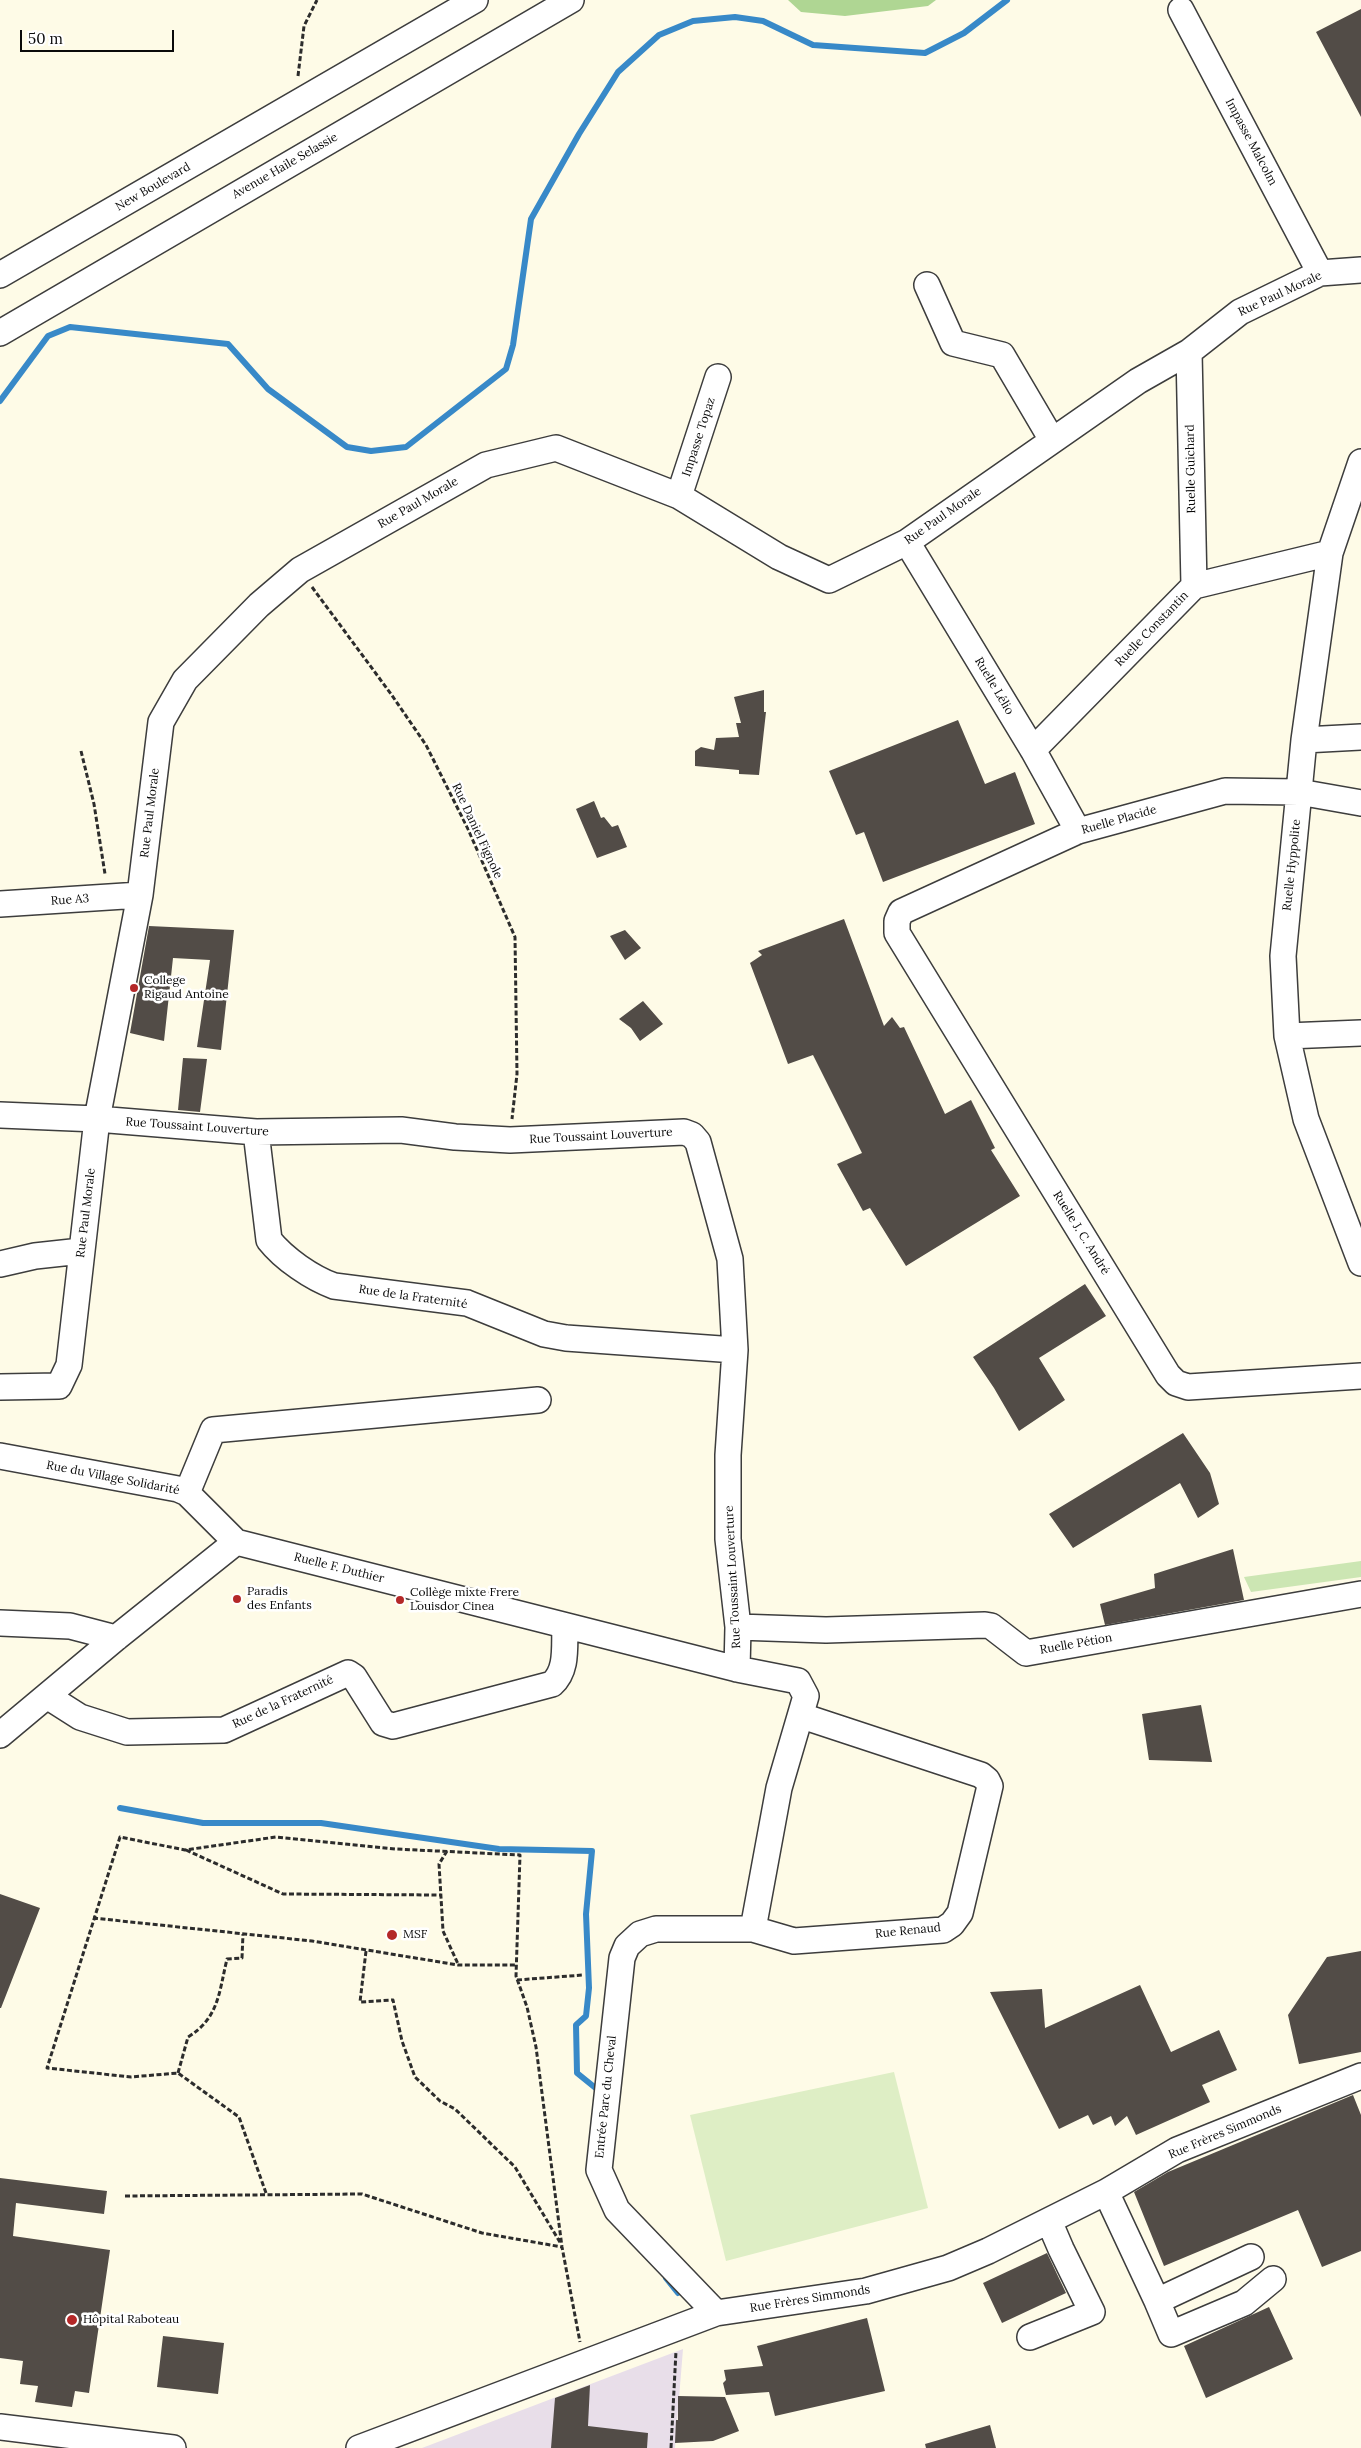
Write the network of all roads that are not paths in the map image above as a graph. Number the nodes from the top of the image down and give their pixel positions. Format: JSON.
{"nodes":[{"id":1,"x":475,"y":0,"type":"edge"},
{"id":2,"x":571,"y":0,"type":"edge"},
{"id":3,"x":1182,"y":10,"type":"dead end"},
{"id":4,"x":1361,"y":270,"type":"edge"},
{"id":5,"x":1320,"y":273,"type":"junction"},
{"id":6,"x":0,"y":275,"type":"edge"},
{"id":7,"x":927,"y":285,"type":"dead end"},
{"id":8,"x":0,"y":333,"type":"edge"},
{"id":9,"x":1189,"y":352,"type":"junction"},
{"id":10,"x":718,"y":377,"type":"dead end"},
{"id":11,"x":1052,"y":440,"type":"junction"},
{"id":12,"x":1361,"y":462,"type":"edge"},
{"id":13,"x":679,"y":496,"type":"junction"},
{"id":14,"x":907,"y":542,"type":"junction"},
{"id":15,"x":1330,"y":553,"type":"junction"},
{"id":16,"x":1194,"y":586,"type":"junction"},
{"id":17,"x":1361,"y":737,"type":"edge"},
{"id":18,"x":1304,"y":740,"type":"junction"},
{"id":19,"x":1033,"y":750,"type":"junction"},
{"id":20,"x":1299,"y":792,"type":"junction"},
{"id":21,"x":1361,"y":803,"type":"edge"},
{"id":22,"x":1078,"y":831,"type":"junction"},
{"id":23,"x":140,"y":895,"type":"junction"},
{"id":24,"x":0,"y":904,"type":"edge"},
{"id":25,"x":896,"y":921,"type":"joint"},
{"id":26,"x":1361,"y":1033,"type":"edge"},
{"id":27,"x":1287,"y":1036,"type":"junction"},
{"id":28,"x":0,"y":1116,"type":"edge"},
{"id":29,"x":97,"y":1120,"type":"junction"},
{"id":30,"x":256,"y":1132,"type":"junction"},
{"id":31,"x":81,"y":1251,"type":"junction"},
{"id":32,"x":1361,"y":1263,"type":"edge"},
{"id":33,"x":0,"y":1264,"type":"edge"},
{"id":34,"x":735,"y":1350,"type":"junction"},
{"id":35,"x":1361,"y":1376,"type":"edge"},
{"id":36,"x":0,"y":1387,"type":"edge"},
{"id":37,"x":538,"y":1400,"type":"dead end"},
{"id":38,"x":0,"y":1456,"type":"edge"},
{"id":39,"x":187,"y":1493,"type":"junction"},
{"id":40,"x":236,"y":1542,"type":"junction"},
{"id":41,"x":1361,"y":1594,"type":"edge"},
{"id":42,"x":0,"y":1623,"type":"edge"},
{"id":43,"x":565,"y":1626,"type":"junction"},
{"id":44,"x":738,"y":1627,"type":"junction"},
{"id":45,"x":116,"y":1638,"type":"junction"},
{"id":46,"x":737,"y":1669,"type":"junction"},
{"id":47,"x":47,"y":1696,"type":"junction"},
{"id":48,"x":802,"y":1716,"type":"junction"},
{"id":49,"x":0,"y":1735,"type":"edge"},
{"id":50,"x":753,"y":1929,"type":"junction"},
{"id":51,"x":622,"y":1958,"type":"joint"},
{"id":52,"x":1361,"y":2076,"type":"edge"},
{"id":53,"x":1106,"y":2192,"type":"junction"},
{"id":54,"x":1050,"y":2221,"type":"junction"},
{"id":55,"x":1251,"y":2257,"type":"dead end"},
{"id":56,"x":1273,"y":2279,"type":"dead end"},
{"id":57,"x":1156,"y":2301,"type":"junction"},
{"id":58,"x":716,"y":2313,"type":"junction"},
{"id":59,"x":1030,"y":2337,"type":"dead end"},
{"id":60,"x":0,"y":2427,"type":"edge"},
{"id":61,"x":173,"y":2448,"type":"edge"},
{"id":62,"x":358,"y":2448,"type":"edge"}],
"edges":[{"from":1,"to":6,"type":"street","name":"New Boulevard"},
{"from":2,"to":8,"type":"street","name":"Avenue Haile Selassie"},
{"from":3,"to":5,"type":"street","name":"Impasse Malcolm"},
{"from":4,"to":5,"type":"street","name":"Rue Paul Morale"},
{"from":5,"to":9,"type":"street","name":"Rue Paul Morale"},
{"from":7,"to":11,"type":"street"},
{"from":9,"to":11,"type":"street","name":"Rue Paul Morale"},
{"from":9,"to":16,"type":"street","name":"Ruelle Guichard"},
{"from":10,"to":13,"type":"street","name":"Impasse Topaz"},
{"from":11,"to":14,"type":"street","name":"Rue Paul Morale"},
{"from":12,"to":15,"type":"street","name":"Ruelle Hyppolite"},
{"from":13,"to":14,"type":"street","name":"Rue Paul Morale"},
{"from":13,"to":23,"type":"street","name":"Rue Paul Morale"},
{"from":14,"to":19,"type":"street","name":"Ruelle Lélio"},
{"from":15,"to":16,"type":"street","name":"Ruelle Constantin"},
{"from":15,"to":18,"type":"street","name":"Ruelle Hyppolite"},
{"from":16,"to":19,"type":"street","name":"Ruelle Constantin"},
{"from":17,"to":18,"type":"street"},
{"from":18,"to":20,"type":"street","name":"Ruelle Hyppolite"},
{"from":19,"to":22,"type":"street","name":"Ruelle Lélio"},
{"from":20,"to":21,"type":"street","name":"Ruelle Placide"},
{"from":20,"to":22,"type":"street","name":"Ruelle Placide"},
{"from":20,"to":27,"type":"street","name":"Ruelle Hyppolite"},
{"from":22,"to":25,"type":"street","name":"Ruelle Placide"},
{"from":23,"to":24,"type":"street","name":"Rue A3"},
{"from":23,"to":29,"type":"street","name":"Rue Paul Morale"},
{"from":25,"to":35,"type":"street","name":"Ruelle J. C. André"},
{"from":26,"to":27,"type":"street"},
{"from":27,"to":32,"type":"street","name":"Ruelle Hyppolite"},
{"from":28,"to":29,"type":"street","name":"Rue Toussaint Louverture"},
{"from":29,"to":30,"type":"street","name":"Rue Toussaint Louverture"},
{"from":29,"to":31,"type":"street","name":"Rue Paul Morale"},
{"from":30,"to":34,"type":"street","name":"Rue de la Fraternité"},
{"from":30,"to":34,"type":"street","name":"Rue Toussaint Louverture"},
{"from":31,"to":33,"type":"street"},
{"from":31,"to":36,"type":"street","name":"Rue Paul Morale"},
{"from":34,"to":44,"type":"street","name":"Rue Toussaint Louverture"},
{"from":37,"to":39,"type":"street"},
{"from":38,"to":39,"type":"street","name":"Rue du Village Solidarité"},
{"from":39,"to":40,"type":"street","name":"Rue du Village Solidarité"},
{"from":40,"to":43,"type":"street","name":"Ruelle F. Duthier"},
{"from":40,"to":45,"type":"street"},
{"from":41,"to":44,"type":"street","name":"Ruelle Pétion"},
{"from":42,"to":45,"type":"street"},
{"from":43,"to":46,"type":"street","name":"Ruelle F. Duthier"},
{"from":43,"to":47,"type":"street","name":"Rue de la Fraternité"},
{"from":44,"to":46,"type":"street","name":"Rue Toussaint Louverture"},
{"from":45,"to":47,"type":"street"},
{"from":46,"to":48,"type":"street","name":"Ruelle F. Duthier"},
{"from":47,"to":49,"type":"street"},
{"from":48,"to":50,"type":"street"},
{"from":48,"to":50,"type":"street","name":"Rue Renaud"},
{"from":50,"to":51,"type":"street","name":"Rue Renaud"},
{"from":51,"to":58,"type":"street","name":"Entrée Parc du Cheval"},
{"from":52,"to":53,"type":"street","name":"Rue Frères Simmonds"},
{"from":53,"to":54,"type":"street","name":"Rue Frères Simmonds"},
{"from":53,"to":57,"type":"street"},
{"from":54,"to":58,"type":"street","name":"Rue Frères Simmonds"},
{"from":54,"to":59,"type":"street"},
{"from":55,"to":57,"type":"street"},
{"from":56,"to":57,"type":"street"},
{"from":58,"to":62,"type":"street","name":"Rue Frères Simmonds"},
{"from":60,"to":61,"type":"street"}]}
